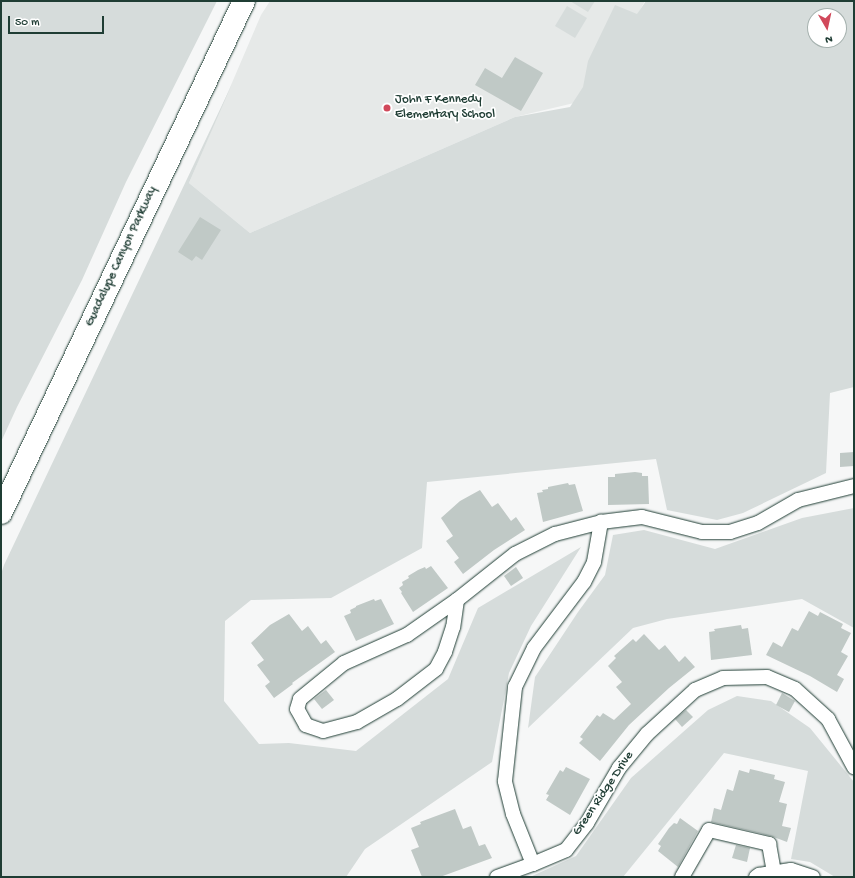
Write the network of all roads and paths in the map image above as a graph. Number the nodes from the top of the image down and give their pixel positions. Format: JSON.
{"nodes":[{"id":1,"x":244,"y":1,"type":"edge"},
{"id":2,"x":854,"y":486,"type":"edge"},
{"id":3,"x":1,"y":513,"type":"edge"},
{"id":4,"x":601,"y":522,"type":"junction"},
{"id":5,"x":457,"y":600,"type":"junction"},
{"id":6,"x":854,"y":767,"type":"edge"},
{"id":7,"x":533,"y":864,"type":"junction"},
{"id":8,"x":774,"y":873,"type":"junction"},
{"id":9,"x":497,"y":877,"type":"edge"},
{"id":10,"x":682,"y":877,"type":"edge"},
{"id":11,"x":756,"y":877,"type":"edge"},
{"id":12,"x":813,"y":877,"type":"edge"}],
"edges":[{"from":1,"to":3,"type":"main road","name":"Guadalupe Canyon Parkway"},
{"from":2,"to":4,"type":"street"},
{"from":4,"to":5,"type":"street"},
{"from":4,"to":7,"type":"street"},
{"from":5,"to":5,"type":"street"},
{"from":6,"to":7,"type":"street","name":"Green Ridge Drive"},
{"from":7,"to":9,"type":"street","name":"Green Ridge Drive"},
{"from":8,"to":10,"type":"street"},
{"from":8,"to":11,"type":"street"},
{"from":8,"to":12,"type":"street"}]}
